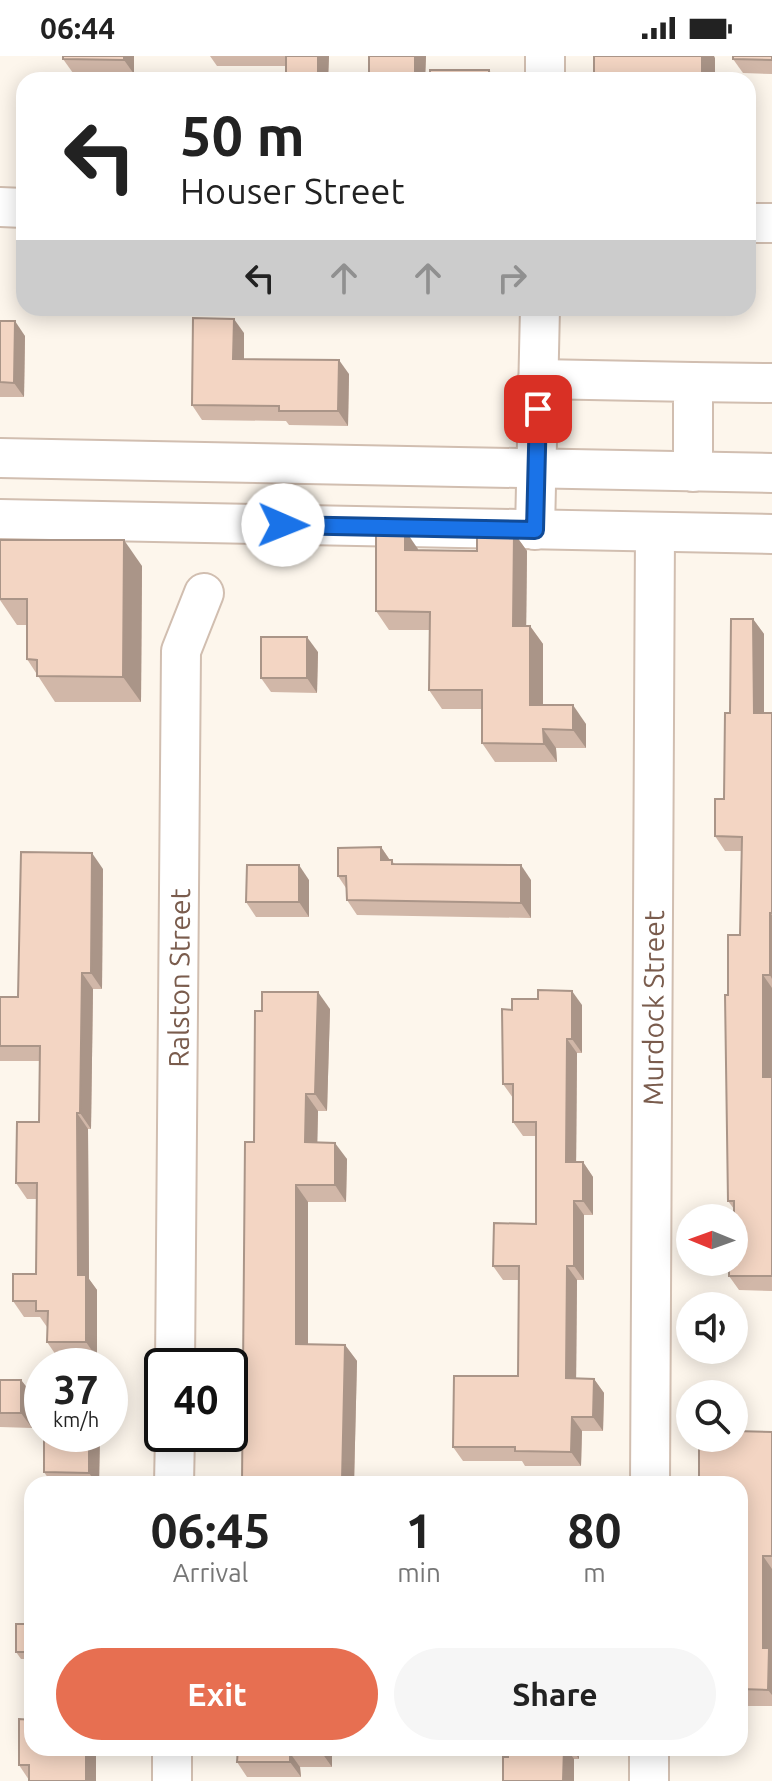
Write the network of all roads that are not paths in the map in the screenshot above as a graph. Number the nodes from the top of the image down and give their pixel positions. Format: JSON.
{"nodes":[{"id":1,"x":540,"y":316,"type":"edge"},
{"id":2,"x":538,"y":379,"type":"junction"},
{"id":3,"x":693,"y":382,"type":"junction"},
{"id":4,"x":771,"y":383,"type":"edge"},
{"id":5,"x":0,"y":458,"type":"edge"},
{"id":6,"x":537,"y":469,"type":"junction"},
{"id":7,"x":693,"y":472,"type":"junction"},
{"id":8,"x":772,"y":473,"type":"edge"},
{"id":9,"x":0,"y":519,"type":"edge"},
{"id":10,"x":535,"y":530,"type":"junction"},
{"id":11,"x":655,"y":532,"type":"junction"},
{"id":12,"x":772,"y":534,"type":"edge"},
{"id":13,"x":204,"y":593,"type":"dead end"},
{"id":14,"x":175,"y":1348,"type":"edge"},
{"id":15,"x":175,"y":1452,"type":"edge"},
{"id":16,"x":174,"y":1476,"type":"edge"},
{"id":17,"x":650,"y":1476,"type":"edge"},
{"id":18,"x":172,"y":1756,"type":"edge"},
{"id":19,"x":649,"y":1756,"type":"edge"},
{"id":20,"x":172,"y":1781,"type":"edge"},
{"id":21,"x":649,"y":1781,"type":"edge"}],
"edges":[{"from":1,"to":2,"type":"street"},
{"from":2,"to":3,"type":"street"},
{"from":2,"to":6,"type":"street"},
{"from":3,"to":4,"type":"street"},
{"from":3,"to":7,"type":"street"},
{"from":5,"to":6,"type":"street"},
{"from":6,"to":7,"type":"street"},
{"from":6,"to":10,"type":"street"},
{"from":7,"to":8,"type":"street"},
{"from":9,"to":10,"type":"street"},
{"from":10,"to":11,"type":"street"},
{"from":11,"to":12,"type":"street"},
{"from":11,"to":17,"type":"street","name":"Murdock Street"},
{"from":13,"to":14,"type":"street","name":"Ralston Street"},
{"from":15,"to":16,"type":"street"},
{"from":18,"to":20,"type":"street"},
{"from":19,"to":21,"type":"street"}]}
